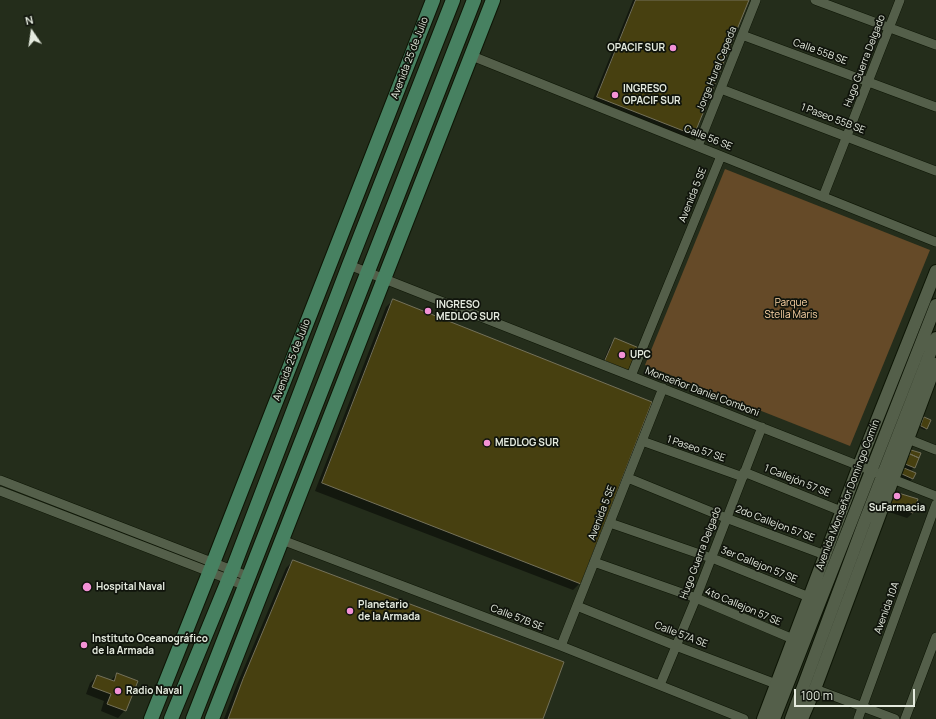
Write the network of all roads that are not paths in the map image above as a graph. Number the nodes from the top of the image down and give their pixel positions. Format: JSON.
{"nodes":[{"id":1,"x":433,"y":0,"type":"edge"},
{"id":2,"x":453,"y":0,"type":"edge"},
{"id":3,"x":474,"y":0,"type":"edge"},
{"id":4,"x":493,"y":0,"type":"edge"},
{"id":5,"x":756,"y":0,"type":"edge"},
{"id":6,"x":815,"y":0,"type":"edge"},
{"id":7,"x":900,"y":0,"type":"edge"},
{"id":8,"x":890,"y":28,"type":"junction"},
{"id":9,"x":742,"y":35,"type":"junction"},
{"id":10,"x":936,"y":45,"type":"edge"},
{"id":11,"x":472,"y":56,"type":"junction"},
{"id":12,"x":868,"y":82,"type":"junction"},
{"id":13,"x":722,"y":88,"type":"junction"},
{"id":14,"x":936,"y":107,"type":"edge"},
{"id":15,"x":847,"y":137,"type":"junction"},
{"id":16,"x":698,"y":146,"type":"junction"},
{"id":17,"x":721,"y":156,"type":"junction"},
{"id":18,"x":936,"y":171,"type":"edge"},
{"id":19,"x":823,"y":197,"type":"junction"},
{"id":20,"x":936,"y":242,"type":"edge"},
{"id":21,"x":349,"y":264,"type":"junction"},
{"id":22,"x":329,"y":265,"type":"junction"},
{"id":23,"x":936,"y":271,"type":"edge"},
{"id":24,"x":367,"y":272,"type":"junction"},
{"id":25,"x":384,"y":279,"type":"junction"},
{"id":26,"x":936,"y":305,"type":"edge"},
{"id":27,"x":328,"y":318,"type":"junction"},
{"id":28,"x":936,"y":338,"type":"edge"},
{"id":29,"x":936,"y":364,"type":"edge"},
{"id":30,"x":631,"y":376,"type":"junction"},
{"id":31,"x":663,"y":388,"type":"junction"},
{"id":32,"x":931,"y":390,"type":"edge"},
{"id":33,"x":762,"y":427,"type":"junction"},
{"id":34,"x":908,"y":439,"type":"junction"},
{"id":35,"x":642,"y":441,"type":"junction"},
{"id":36,"x":936,"y":450,"type":"edge"},
{"id":37,"x":859,"y":465,"type":"junction"},
{"id":38,"x":743,"y":474,"type":"junction"},
{"id":39,"x":882,"y":474,"type":"junction"},
{"id":40,"x":628,"y":478,"type":"junction"},
{"id":41,"x":0,"y":480,"type":"edge"},
{"id":42,"x":0,"y":491,"type":"edge"},
{"id":43,"x":936,"y":496,"type":"edge"},
{"id":44,"x":936,"y":504,"type":"edge"},
{"id":45,"x":841,"y":511,"type":"junction"},
{"id":46,"x":726,"y":518,"type":"junction"},
{"id":47,"x":610,"y":523,"type":"junction"},
{"id":48,"x":282,"y":540,"type":"junction"},
{"id":49,"x":160,"y":548,"type":"junction"},
{"id":50,"x":238,"y":553,"type":"junction"},
{"id":51,"x":825,"y":555,"type":"junction"},
{"id":52,"x":711,"y":558,"type":"junction"},
{"id":53,"x":594,"y":562,"type":"junction"},
{"id":54,"x":212,"y":568,"type":"junction"},
{"id":55,"x":228,"y":580,"type":"junction"},
{"id":56,"x":248,"y":581,"type":"junction"},
{"id":57,"x":809,"y":597,"type":"junction"},
{"id":58,"x":696,"y":598,"type":"junction"},
{"id":59,"x":578,"y":606,"type":"junction"},
{"id":60,"x":936,"y":637,"type":"edge"},
{"id":61,"x":793,"y":639,"type":"junction"},
{"id":62,"x":562,"y":646,"type":"junction"},
{"id":63,"x":676,"y":646,"type":"junction"},
{"id":64,"x":776,"y":684,"type":"junction"},
{"id":65,"x":660,"y":685,"type":"junction"},
{"id":66,"x":815,"y":690,"type":"junction"},
{"id":67,"x":862,"y":707,"type":"junction"},
{"id":68,"x":151,"y":719,"type":"edge"},
{"id":69,"x":171,"y":719,"type":"edge"},
{"id":70,"x":193,"y":719,"type":"edge"},
{"id":71,"x":212,"y":719,"type":"edge"},
{"id":72,"x":744,"y":719,"type":"edge"},
{"id":73,"x":763,"y":719,"type":"edge"},
{"id":74,"x":774,"y":719,"type":"edge"},
{"id":75,"x":791,"y":719,"type":"edge"},
{"id":76,"x":802,"y":719,"type":"edge"},
{"id":77,"x":858,"y":719,"type":"edge"},
{"id":78,"x":895,"y":719,"type":"edge"},
{"id":79,"x":905,"y":719,"type":"edge"}],
"edges":[{"from":1,"to":22,"type":"main road","name":"Avenida 25 de Julio"},
{"from":2,"to":21,"type":"main road","name":"Avenida 25 de Julio"},
{"from":3,"to":24,"type":"main road"},
{"from":4,"to":11,"type":"main road"},
{"from":5,"to":9,"type":"street","name":"Jorge Hurel Cepeda"},
{"from":6,"to":8,"type":"street"},
{"from":7,"to":8,"type":"street","name":"Hugo Guerra Delgado"},
{"from":8,"to":10,"type":"street"},
{"from":8,"to":12,"type":"street","name":"Hugo Guerra Delgado"},
{"from":9,"to":12,"type":"street","name":"Calle 55B SE"},
{"from":9,"to":13,"type":"street","name":"Jorge Hurel Cepeda"},
{"from":11,"to":16,"type":"street","name":"Calle 56 SE"},
{"from":11,"to":25,"type":"main road"},
{"from":12,"to":14,"type":"street","name":"Calle 55B SE"},
{"from":12,"to":15,"type":"street","name":"Hugo Guerra Delgado"},
{"from":13,"to":15,"type":"street","name":"1 Paseo 55B SE"},
{"from":13,"to":16,"type":"street","name":"Jorge Hurel Cepeda"},
{"from":15,"to":18,"type":"street","name":"1 Paseo 55B SE"},
{"from":15,"to":19,"type":"street","name":"Hugo Guerra Delgado"},
{"from":16,"to":17,"type":"street","name":"Calle 56 SE"},
{"from":17,"to":19,"type":"street","name":"Calle 56 SE"},
{"from":17,"to":30,"type":"street","name":"Avenida 5 SE"},
{"from":19,"to":20,"type":"street","name":"Calle 56 SE"},
{"from":21,"to":24,"type":"street","name":"Monseñor Daniel Comboni"},
{"from":21,"to":27,"type":"main road","name":"Avenida 25 de Julio"},
{"from":22,"to":27,"type":"main road"},
{"from":22,"to":54,"type":"main road","name":"Avenida 25 de Julio"},
{"from":23,"to":37,"type":"main road","name":"Avenida Monseñor Domingo Comín"},
{"from":24,"to":25,"type":"street","name":"Monseñor Daniel Comboni"},
{"from":24,"to":56,"type":"main road"},
{"from":25,"to":30,"type":"street","name":"Monseñor Daniel Comboni"},
{"from":25,"to":48,"type":"main road"},
{"from":26,"to":39,"type":"main road","name":"Avenida Monseñor Domingo Comín"},
{"from":27,"to":50,"type":"main road","name":"Avenida 25 de Julio"},
{"from":28,"to":39,"type":"main road","name":"Avenida Monseñor Domingo Comín"},
{"from":29,"to":32,"type":"main road","name":"Avenida Monseñor Domingo Comín"},
{"from":30,"to":31,"type":"street","name":"Monseñor Daniel Comboni"},
{"from":31,"to":33,"type":"street","name":"Monseñor Daniel Comboni"},
{"from":31,"to":35,"type":"street","name":"Avenida 5 SE"},
{"from":32,"to":34,"type":"main road","name":"Avenida Monseñor Domingo Comín"},
{"from":33,"to":37,"type":"street","name":"Monseñor Daniel Comboni"},
{"from":33,"to":38,"type":"street","name":"Hugo Guerra Delgado"},
{"from":34,"to":36,"type":"street"},
{"from":34,"to":39,"type":"main road","name":"Avenida Monseñor Domingo Comín"},
{"from":35,"to":38,"type":"street","name":"1 Paseo 57 SE"},
{"from":35,"to":40,"type":"street","name":"Avenida 5 SE"},
{"from":37,"to":39,"type":"street","name":"Monseñor Daniel Comboni"},
{"from":37,"to":45,"type":"main road","name":"Avenida Monseñor Domingo Comín"},
{"from":38,"to":45,"type":"street","name":"1 Callejón 57 SE"},
{"from":38,"to":46,"type":"street","name":"Hugo Guerra Delgado"},
{"from":39,"to":43,"type":"street","name":"Monseñor Daniel Comboni"},
{"from":39,"to":66,"type":"main road","name":"Avenida Monseñor Domingo Comín"},
{"from":39,"to":74,"type":"main road","name":"Avenida Monseñor Domingo Comín"},
{"from":39,"to":75,"type":"main road","name":"Avenida Monseñor Domingo Comín"},
{"from":40,"to":46,"type":"street","name":"2do Callejon 57 SE"},
{"from":40,"to":47,"type":"street","name":"Avenida 5 SE"},
{"from":41,"to":49,"type":"street"},
{"from":42,"to":49,"type":"street"},
{"from":44,"to":67,"type":"street","name":"Avenida 10A"},
{"from":45,"to":51,"type":"main road","name":"Avenida Monseñor Domingo Comín"},
{"from":46,"to":51,"type":"street","name":"2do Callejon 57 SE"},
{"from":46,"to":52,"type":"street","name":"Hugo Guerra Delgado"},
{"from":47,"to":52,"type":"street","name":"3er Callejon 57 SE"},
{"from":47,"to":53,"type":"street","name":"Avenida 5 SE"},
{"from":48,"to":62,"type":"street","name":"Calle 57B SE"},
{"from":48,"to":71,"type":"main road"},
{"from":49,"to":54,"type":"street"},
{"from":50,"to":55,"type":"main road","name":"Avenida 25 de Julio"},
{"from":50,"to":56,"type":"main road"},
{"from":51,"to":57,"type":"main road","name":"Avenida Monseñor Domingo Comín"},
{"from":52,"to":57,"type":"street","name":"3er Callejon 57 SE"},
{"from":52,"to":58,"type":"street","name":"Hugo Guerra Delgado"},
{"from":53,"to":58,"type":"street","name":"4to Callejon 57 SE"},
{"from":53,"to":59,"type":"street","name":"Avenida 5 SE"},
{"from":54,"to":55,"type":"street"},
{"from":54,"to":68,"type":"main road","name":"Avenida 25 de Julio"},
{"from":55,"to":56,"type":"street"},
{"from":55,"to":56,"type":"main road"},
{"from":55,"to":69,"type":"main road","name":"Avenida 25 de Julio"},
{"from":56,"to":70,"type":"main road"},
{"from":57,"to":61,"type":"main road","name":"Avenida Monseñor Domingo Comín"},
{"from":58,"to":61,"type":"street","name":"4to Callejon 57 SE"},
{"from":58,"to":63,"type":"street","name":"Hugo Guerra Delgado"},
{"from":59,"to":62,"type":"street","name":"Avenida 5 SE"},
{"from":59,"to":63,"type":"street","name":"Calle 57A SE"},
{"from":60,"to":79,"type":"street"},
{"from":61,"to":64,"type":"main road","name":"Avenida Monseñor Domingo Comín"},
{"from":62,"to":65,"type":"street","name":"Calle 57B SE"},
{"from":63,"to":64,"type":"street","name":"Calle 57A SE"},
{"from":63,"to":65,"type":"street","name":"Hugo Guerra Delgado"},
{"from":64,"to":73,"type":"main road","name":"Avenida Monseñor Domingo Comín"},
{"from":65,"to":72,"type":"street","name":"Calle 57B SE"},
{"from":66,"to":67,"type":"street"},
{"from":66,"to":76,"type":"main road","name":"Avenida Monseñor Domingo Comín"},
{"from":67,"to":77,"type":"street","name":"Avenida 10A"},
{"from":67,"to":78,"type":"street"}]}
